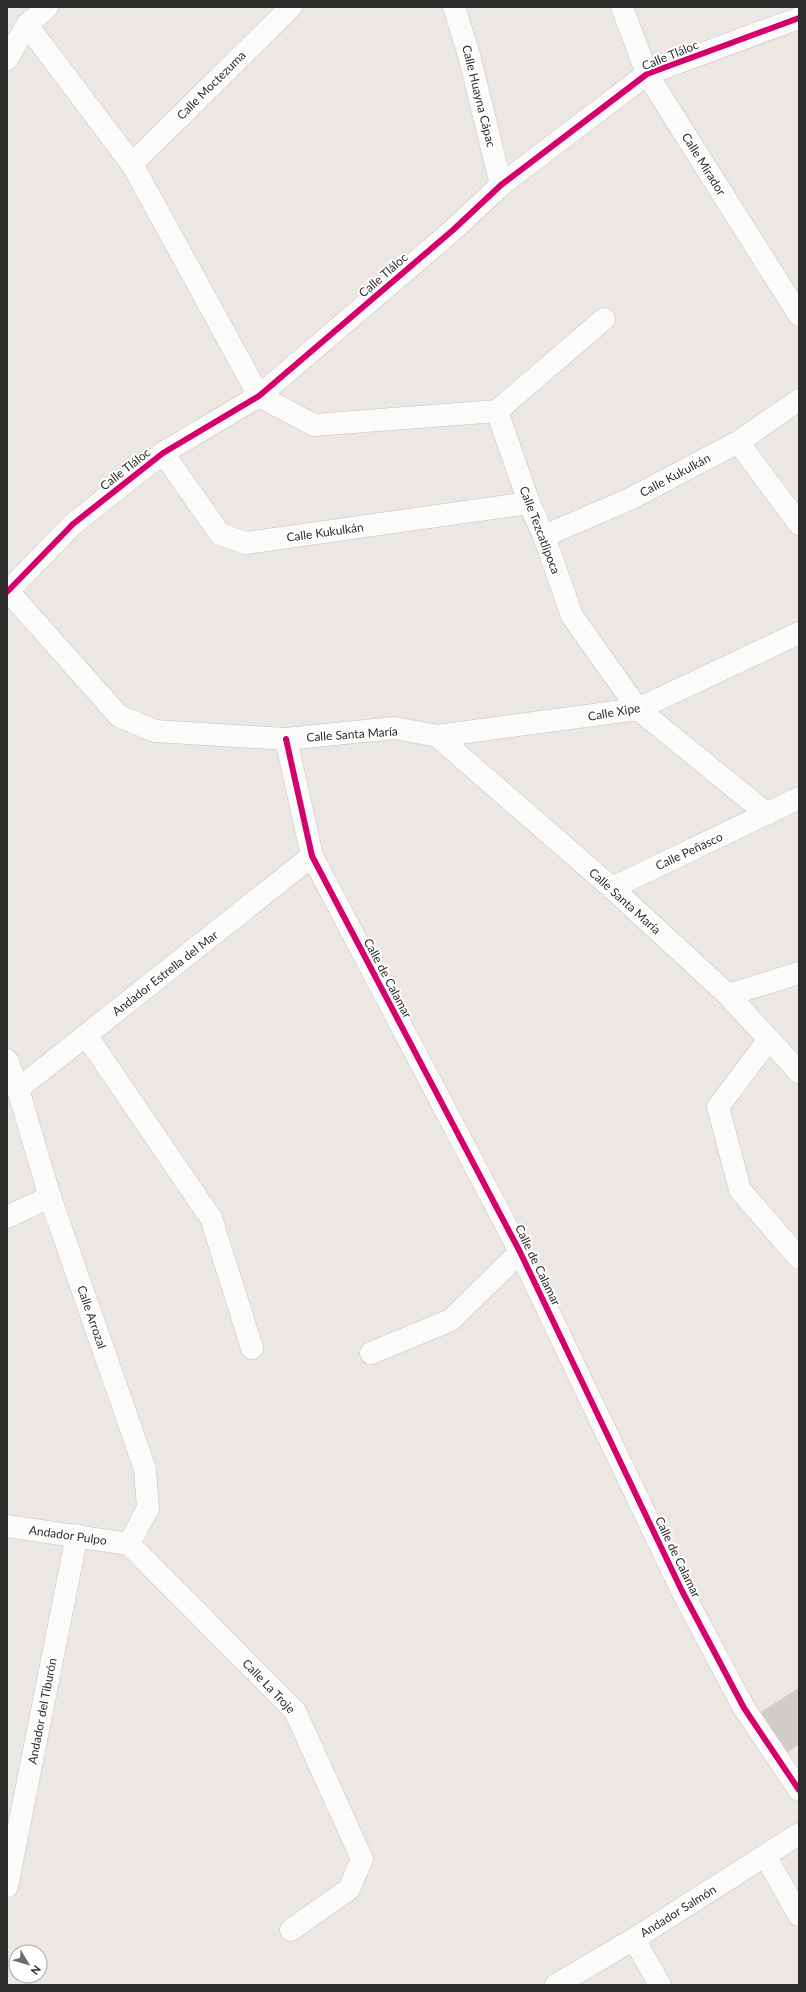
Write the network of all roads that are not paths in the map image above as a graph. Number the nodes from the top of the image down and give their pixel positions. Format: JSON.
{"nodes":[{"id":1,"x":47,"y":7,"type":"edge"},
{"id":2,"x":291,"y":7,"type":"edge"},
{"id":3,"x":454,"y":7,"type":"edge"},
{"id":4,"x":622,"y":7,"type":"edge"},
{"id":5,"x":799,"y":18,"type":"edge"},
{"id":6,"x":27,"y":25,"type":"junction"},
{"id":7,"x":7,"y":60,"type":"edge"},
{"id":8,"x":647,"y":74,"type":"junction"},
{"id":9,"x":132,"y":164,"type":"junction"},
{"id":10,"x":501,"y":185,"type":"junction"},
{"id":11,"x":799,"y":315,"type":"edge"},
{"id":12,"x":604,"y":319,"type":"dead end"},
{"id":13,"x":259,"y":396,"type":"junction"},
{"id":14,"x":799,"y":400,"type":"edge"},
{"id":15,"x":497,"y":411,"type":"junction"},
{"id":16,"x":738,"y":442,"type":"junction"},
{"id":17,"x":163,"y":453,"type":"junction"},
{"id":18,"x":529,"y":503,"type":"junction"},
{"id":19,"x":799,"y":524,"type":"edge"},
{"id":20,"x":544,"y":536,"type":"junction"},
{"id":21,"x":7,"y":591,"type":"edge"},
{"id":22,"x":799,"y":633,"type":"edge"},
{"id":23,"x":638,"y":710,"type":"junction"},
{"id":24,"x":437,"y":736,"type":"junction"},
{"id":25,"x":286,"y":738,"type":"junction"},
{"id":26,"x":799,"y":798,"type":"edge"},
{"id":27,"x":766,"y":814,"type":"junction"},
{"id":28,"x":312,"y":856,"type":"junction"},
{"id":29,"x":612,"y":888,"type":"junction"},
{"id":30,"x":799,"y":973,"type":"edge"},
{"id":31,"x":728,"y":996,"type":"junction"},
{"id":32,"x":86,"y":1035,"type":"junction"},
{"id":33,"x":769,"y":1038,"type":"junction"},
{"id":34,"x":7,"y":1060,"type":"edge"},
{"id":35,"x":799,"y":1072,"type":"edge"},
{"id":36,"x":18,"y":1089,"type":"junction"},
{"id":37,"x":50,"y":1197,"type":"junction"},
{"id":38,"x":7,"y":1217,"type":"edge"},
{"id":39,"x":520,"y":1252,"type":"junction"},
{"id":40,"x":799,"y":1258,"type":"edge"},
{"id":41,"x":252,"y":1348,"type":"dead end"},
{"id":42,"x":372,"y":1353,"type":"dead end"},
{"id":43,"x":7,"y":1526,"type":"edge"},
{"id":44,"x":77,"y":1535,"type":"junction"},
{"id":45,"x":129,"y":1544,"type":"junction"},
{"id":46,"x":799,"y":1790,"type":"edge"},
{"id":47,"x":799,"y":1834,"type":"edge"},
{"id":48,"x":766,"y":1857,"type":"junction"},
{"id":49,"x":7,"y":1886,"type":"edge"},
{"id":50,"x":799,"y":1915,"type":"edge"},
{"id":51,"x":291,"y":1930,"type":"dead end"},
{"id":52,"x":634,"y":1939,"type":"junction"},
{"id":53,"x":556,"y":1985,"type":"edge"},
{"id":54,"x":660,"y":1985,"type":"edge"}],
"edges":[{"from":1,"to":6,"type":"street"},
{"from":2,"to":9,"type":"street","name":"Calle Moctezuma"},
{"from":3,"to":10,"type":"street","name":"Calle Huayna Cápac"},
{"from":4,"to":8,"type":"street","name":"Calle Mirador"},
{"from":5,"to":8,"type":"street","name":"Calle Tláloc"},
{"from":6,"to":7,"type":"street"},
{"from":6,"to":9,"type":"street"},
{"from":8,"to":10,"type":"street","name":"Calle Tláloc"},
{"from":8,"to":11,"type":"street","name":"Calle Mirador"},
{"from":9,"to":13,"type":"street"},
{"from":10,"to":13,"type":"street","name":"Calle Tláloc"},
{"from":12,"to":15,"type":"street"},
{"from":13,"to":15,"type":"street"},
{"from":13,"to":17,"type":"street","name":"Calle Tláloc"},
{"from":14,"to":16,"type":"street","name":"Calle Kukulkán"},
{"from":15,"to":18,"type":"street","name":"Calle Tezcatlipoca"},
{"from":16,"to":19,"type":"street"},
{"from":16,"to":20,"type":"street","name":"Calle Kukulkán"},
{"from":17,"to":18,"type":"street","name":"Calle Kukulkán"},
{"from":17,"to":21,"type":"street","name":"Calle Tláloc"},
{"from":18,"to":20,"type":"street","name":"Calle Tezcatlipoca"},
{"from":20,"to":23,"type":"street","name":"Calle Tezcatlipoca"},
{"from":21,"to":25,"type":"street","name":"Calle Santa María"},
{"from":22,"to":23,"type":"street","name":"Calle Xipe"},
{"from":23,"to":24,"type":"street","name":"Calle Xipe"},
{"from":23,"to":27,"type":"street","name":"Calle Tezcatlipoca"},
{"from":24,"to":25,"type":"street","name":"Calle Santa María"},
{"from":24,"to":29,"type":"street","name":"Calle Santa María"},
{"from":25,"to":28,"type":"street","name":"Calle de Calamar"},
{"from":26,"to":27,"type":"street","name":"Calle Peñasco"},
{"from":27,"to":29,"type":"street","name":"Calle Peñasco"},
{"from":28,"to":32,"type":"street","name":"Andador Estrella del Mar"},
{"from":28,"to":39,"type":"street","name":"Calle de Calamar"},
{"from":29,"to":31,"type":"street","name":"Calle Santa María"},
{"from":30,"to":31,"type":"street"},
{"from":31,"to":33,"type":"street","name":"Calle Santa María"},
{"from":32,"to":36,"type":"street","name":"Andador Estrella del Mar"},
{"from":32,"to":41,"type":"street"},
{"from":33,"to":35,"type":"street","name":"Calle Santa María"},
{"from":33,"to":40,"type":"street"},
{"from":34,"to":36,"type":"street","name":"Calle Arrozal"},
{"from":36,"to":37,"type":"street","name":"Calle Arrozal"},
{"from":37,"to":38,"type":"street"},
{"from":37,"to":45,"type":"street","name":"Calle Arrozal"},
{"from":39,"to":42,"type":"street"},
{"from":39,"to":46,"type":"street","name":"Calle de Calamar"},
{"from":43,"to":44,"type":"street","name":"Andador Pulpo"},
{"from":44,"to":45,"type":"street","name":"Andador Pulpo"},
{"from":44,"to":49,"type":"street","name":"Andador del Tiburón"},
{"from":45,"to":51,"type":"street","name":"Calle La Troje"},
{"from":47,"to":48,"type":"street","name":"Andador Salmón"},
{"from":48,"to":50,"type":"street"},
{"from":48,"to":52,"type":"street","name":"Andador Salmón"},
{"from":52,"to":53,"type":"street","name":"Andador Salmón"},
{"from":52,"to":54,"type":"street"}]}
